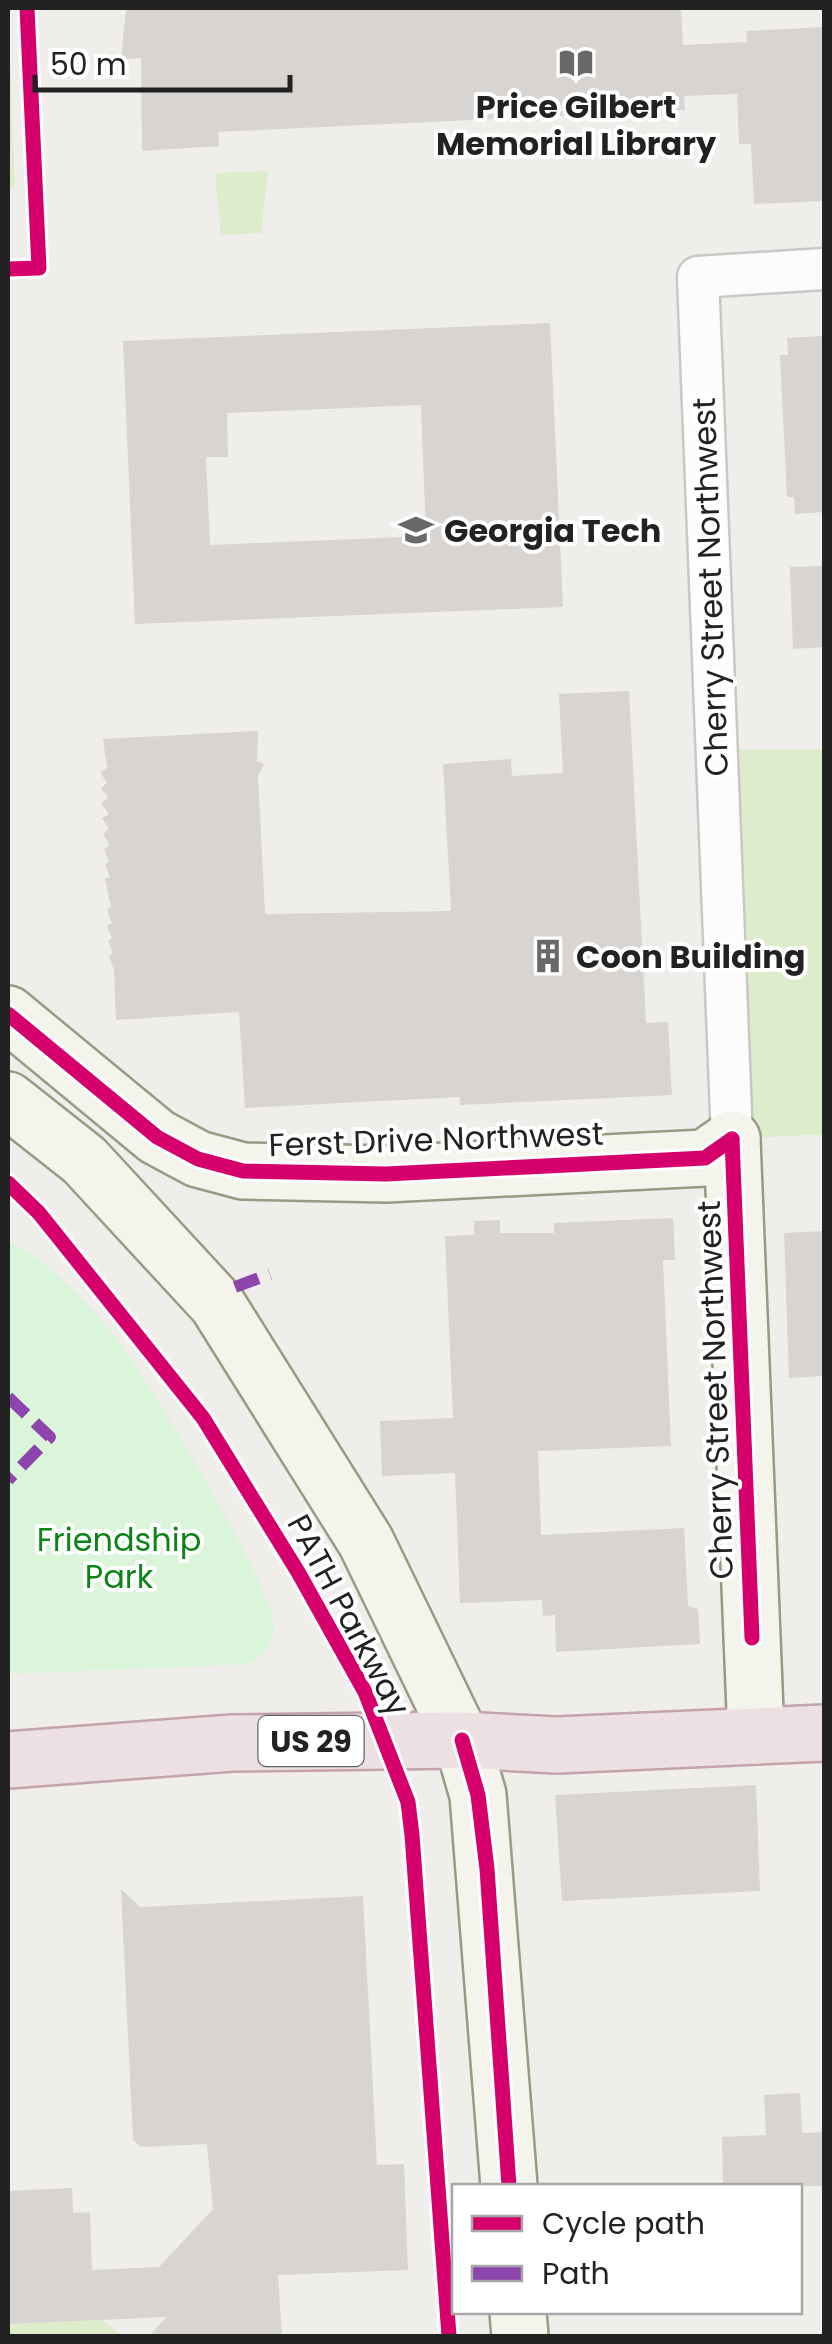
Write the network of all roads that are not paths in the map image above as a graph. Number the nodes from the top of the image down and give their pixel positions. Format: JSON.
{"nodes":[{"id":1,"x":824,"y":269,"type":"edge"},
{"id":2,"x":8,"y":1014,"type":"edge"},
{"id":3,"x":8,"y":1100,"type":"edge"},
{"id":4,"x":732,"y":1139,"type":"junction"},
{"id":5,"x":824,"y":1733,"type":"edge"},
{"id":6,"x":756,"y":1736,"type":"junction"},
{"id":7,"x":462,"y":1740,"type":"junction"},
{"id":8,"x":8,"y":1760,"type":"edge"},
{"id":9,"x":509,"y":2184,"type":"edge"}],
"edges":[{"from":1,"to":4,"type":"street","name":"Cherry Street Northwest"},
{"from":2,"to":4,"type":"street","name":"Ferst Drive Northwest"},
{"from":3,"to":7,"type":"street"},
{"from":4,"to":6,"type":"street","name":"Cherry Street Northwest"},
{"from":5,"to":6,"type":"highway","number":"US 29"},
{"from":6,"to":7,"type":"highway","number":"US 29"},
{"from":7,"to":8,"type":"highway","number":"US 29"},
{"from":7,"to":9,"type":"street"}]}
